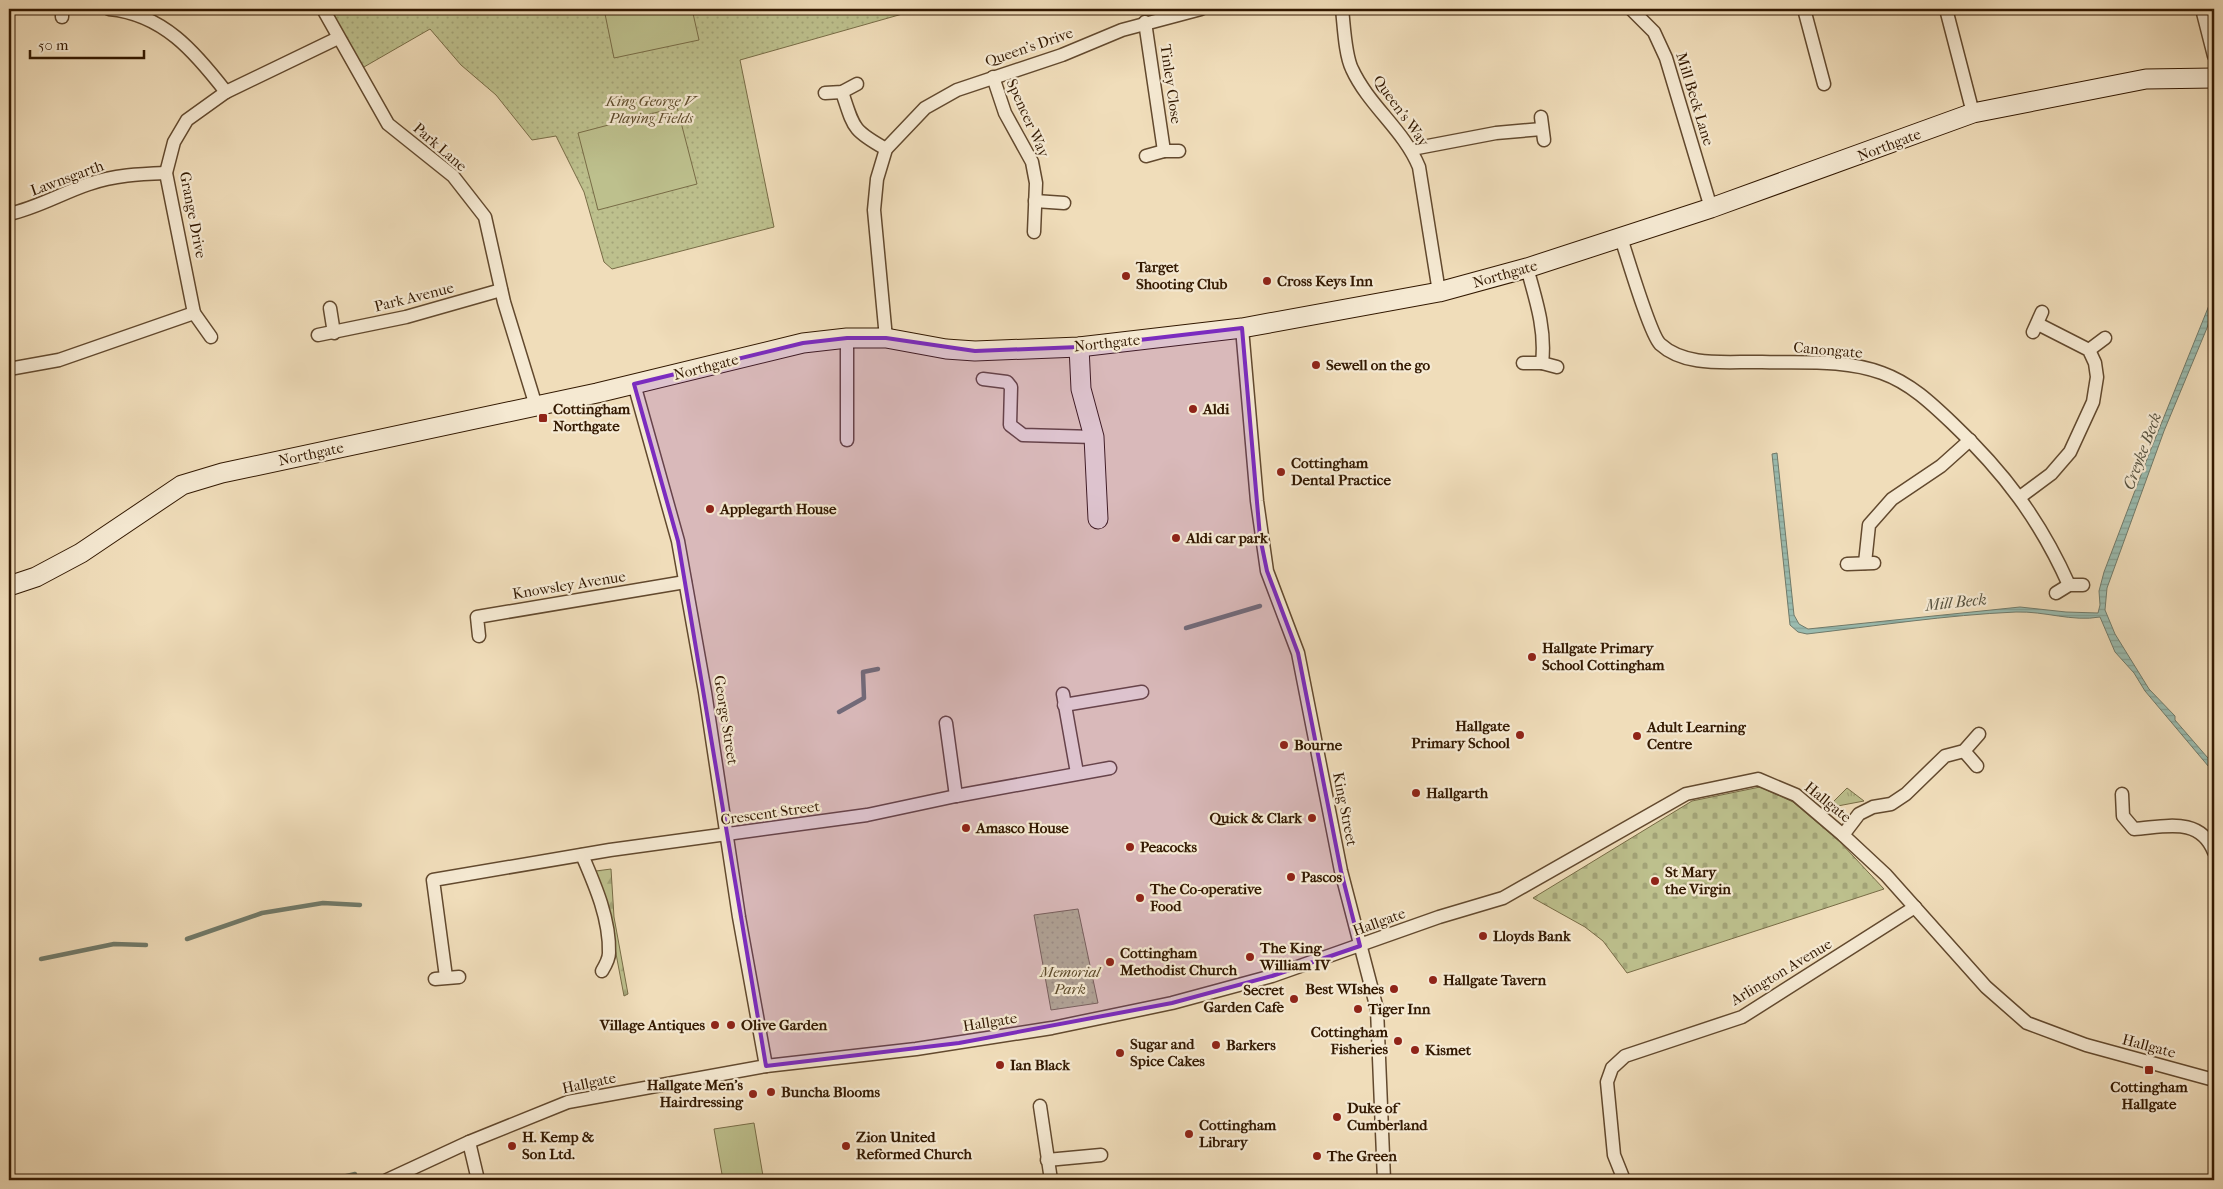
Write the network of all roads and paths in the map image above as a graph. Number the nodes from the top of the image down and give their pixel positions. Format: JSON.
{"nodes":[{"id":1,"x":109,"y":9,"type":"edge"},
{"id":2,"x":323,"y":9,"type":"edge"},
{"id":3,"x":1201,"y":9,"type":"edge"},
{"id":4,"x":1342,"y":9,"type":"edge"},
{"id":5,"x":1804,"y":9,"type":"edge"},
{"id":6,"x":1946,"y":9,"type":"edge"},
{"id":7,"x":2202,"y":9,"type":"edge"},
{"id":8,"x":1636,"y":10,"type":"edge"},
{"id":9,"x":1145,"y":22,"type":"junction"},
{"id":10,"x":338,"y":38,"type":"junction"},
{"id":11,"x":2214,"y":56,"type":"edge"},
{"id":12,"x":993,"y":77,"type":"junction"},
{"id":13,"x":2214,"y":78,"type":"edge"},
{"id":14,"x":857,"y":84,"type":"dead end"},
{"id":15,"x":1824,"y":84,"type":"dead end"},
{"id":16,"x":226,"y":92,"type":"junction"},
{"id":17,"x":842,"y":92,"type":"junction"},
{"id":18,"x":825,"y":93,"type":"dead end"},
{"id":19,"x":1973,"y":113,"type":"junction"},
{"id":20,"x":1542,"y":128,"type":"dead end"},
{"id":21,"x":886,"y":149,"type":"junction"},
{"id":22,"x":1412,"y":149,"type":"junction"},
{"id":23,"x":1179,"y":151,"type":"dead end"},
{"id":24,"x":1164,"y":152,"type":"junction"},
{"id":25,"x":1146,"y":156,"type":"dead end"},
{"id":26,"x":166,"y":173,"type":"junction"},
{"id":27,"x":1035,"y":201,"type":"junction"},
{"id":28,"x":1064,"y":203,"type":"dead end"},
{"id":29,"x":1711,"y":208,"type":"junction"},
{"id":30,"x":9,"y":214,"type":"edge"},
{"id":31,"x":1034,"y":232,"type":"dead end"},
{"id":32,"x":1620,"y":238,"type":"junction"},
{"id":33,"x":1527,"y":268,"type":"junction"},
{"id":34,"x":501,"y":290,"type":"junction"},
{"id":35,"x":1439,"y":292,"type":"junction"},
{"id":36,"x":330,"y":308,"type":"dead end"},
{"id":37,"x":194,"y":313,"type":"junction"},
{"id":38,"x":2038,"y":322,"type":"dead end"},
{"id":39,"x":1242,"y":328,"type":"junction"},
{"id":40,"x":334,"y":333,"type":"junction"},
{"id":41,"x":318,"y":335,"type":"dead end"},
{"id":42,"x":211,"y":336,"type":"dead end"},
{"id":43,"x":846,"y":338,"type":"junction"},
{"id":44,"x":886,"y":338,"type":"junction"},
{"id":45,"x":2105,"y":338,"type":"dead end"},
{"id":46,"x":1079,"y":347,"type":"junction"},
{"id":47,"x":2089,"y":350,"type":"junction"},
{"id":48,"x":1523,"y":363,"type":"dead end"},
{"id":49,"x":1542,"y":363,"type":"junction"},
{"id":50,"x":1557,"y":367,"type":"dead end"},
{"id":51,"x":9,"y":369,"type":"edge"},
{"id":52,"x":983,"y":379,"type":"dead end"},
{"id":53,"x":634,"y":384,"type":"junction"},
{"id":54,"x":536,"y":406,"type":"junction"},
{"id":55,"x":1094,"y":438,"type":"junction"},
{"id":56,"x":847,"y":440,"type":"dead end"},
{"id":57,"x":1970,"y":440,"type":"junction"},
{"id":58,"x":2020,"y":497,"type":"junction"},
{"id":59,"x":1098,"y":519,"type":"dead end"},
{"id":60,"x":1847,"y":564,"type":"dead end"},
{"id":61,"x":686,"y":582,"type":"junction"},
{"id":62,"x":2069,"y":585,"type":"junction"},
{"id":63,"x":2083,"y":585,"type":"dead end"},
{"id":64,"x":9,"y":586,"type":"edge"},
{"id":65,"x":2056,"y":593,"type":"dead end"},
{"id":66,"x":479,"y":636,"type":"dead end"},
{"id":67,"x":1142,"y":692,"type":"dead end"},
{"id":68,"x":946,"y":722,"type":"dead end"},
{"id":69,"x":1979,"y":734,"type":"dead end"},
{"id":70,"x":1964,"y":751,"type":"junction"},
{"id":71,"x":1977,"y":766,"type":"dead end"},
{"id":72,"x":1110,"y":768,"type":"dead end"},
{"id":73,"x":1077,"y":773,"type":"junction"},
{"id":74,"x":2122,"y":794,"type":"dead end"},
{"id":75,"x":956,"y":796,"type":"junction"},
{"id":76,"x":728,"y":835,"type":"junction"},
{"id":77,"x":1843,"y":835,"type":"junction"},
{"id":78,"x":2214,"y":852,"type":"edge"},
{"id":79,"x":582,"y":855,"type":"junction"},
{"id":80,"x":1915,"y":907,"type":"junction"},
{"id":81,"x":1360,"y":946,"type":"junction"},
{"id":82,"x":602,"y":971,"type":"dead end"},
{"id":83,"x":459,"y":976,"type":"dead end"},
{"id":84,"x":766,"y":1066,"type":"junction"},
{"id":85,"x":2214,"y":1080,"type":"edge"},
{"id":86,"x":1040,"y":1106,"type":"dead end"},
{"id":87,"x":469,"y":1142,"type":"junction"},
{"id":88,"x":1101,"y":1155,"type":"dead end"},
{"id":89,"x":1047,"y":1160,"type":"junction"},
{"id":90,"x":387,"y":1180,"type":"edge"},
{"id":91,"x":478,"y":1180,"type":"edge"},
{"id":92,"x":1051,"y":1180,"type":"edge"},
{"id":93,"x":1384,"y":1180,"type":"edge"},
{"id":94,"x":1624,"y":1180,"type":"edge"}],
"edges":[{"from":1,"to":16,"type":"street"},
{"from":2,"to":10,"type":"street","name":"Park Lane"},
{"from":3,"to":9,"type":"street","name":"Queen's Drive"},
{"from":4,"to":22,"type":"street","name":"Queen's Way"},
{"from":5,"to":15,"type":"street"},
{"from":6,"to":19,"type":"street"},
{"from":7,"to":11,"type":"street"},
{"from":8,"to":29,"type":"street","name":"Mill Beck Lane"},
{"from":9,"to":12,"type":"street","name":"Queen's Drive"},
{"from":9,"to":24,"type":"street","name":"Tinley Close"},
{"from":10,"to":16,"type":"street","name":"Grange Drive"},
{"from":10,"to":34,"type":"street","name":"Park Lane"},
{"from":12,"to":21,"type":"street","name":"Queen's Drive"},
{"from":12,"to":27,"type":"street","name":"Spencer Way"},
{"from":13,"to":19,"type":"street","name":"Northgate"},
{"from":14,"to":17,"type":"street"},
{"from":16,"to":26,"type":"street","name":"Grange Drive"},
{"from":17,"to":18,"type":"street"},
{"from":17,"to":21,"type":"street"},
{"from":19,"to":29,"type":"street","name":"Northgate"},
{"from":20,"to":22,"type":"street"},
{"from":21,"to":44,"type":"street","name":"Queen's Drive"},
{"from":22,"to":35,"type":"street","name":"Queen's Way"},
{"from":23,"to":24,"type":"street"},
{"from":24,"to":25,"type":"street"},
{"from":26,"to":30,"type":"street","name":"Lawnsgarth"},
{"from":26,"to":37,"type":"street","name":"Grange Drive"},
{"from":27,"to":28,"type":"street"},
{"from":27,"to":31,"type":"street","name":"Spencer Way"},
{"from":29,"to":32,"type":"street","name":"Northgate"},
{"from":32,"to":33,"type":"street","name":"Northgate"},
{"from":32,"to":57,"type":"street","name":"Canongate"},
{"from":33,"to":35,"type":"street","name":"Northgate"},
{"from":33,"to":49,"type":"street"},
{"from":34,"to":40,"type":"street","name":"Park Avenue"},
{"from":34,"to":54,"type":"street","name":"Park Lane"},
{"from":35,"to":39,"type":"street","name":"Northgate"},
{"from":36,"to":40,"type":"street"},
{"from":37,"to":42,"type":"street","name":"Grange Drive"},
{"from":37,"to":51,"type":"street"},
{"from":38,"to":47,"type":"street"},
{"from":39,"to":46,"type":"street","name":"Northgate"},
{"from":39,"to":81,"type":"street","name":"King Street"},
{"from":40,"to":41,"type":"street","name":"Park Avenue"},
{"from":43,"to":44,"type":"street","name":"Northgate"},
{"from":43,"to":53,"type":"street","name":"Northgate"},
{"from":43,"to":56,"type":"street"},
{"from":44,"to":46,"type":"street","name":"Northgate"},
{"from":45,"to":47,"type":"street"},
{"from":46,"to":55,"type":"street"},
{"from":47,"to":58,"type":"street"},
{"from":48,"to":49,"type":"street"},
{"from":49,"to":50,"type":"street"},
{"from":52,"to":55,"type":"street"},
{"from":53,"to":54,"type":"street","name":"Northgate"},
{"from":53,"to":61,"type":"street","name":"George Street"},
{"from":54,"to":64,"type":"street","name":"Northgate"},
{"from":55,"to":59,"type":"street"},
{"from":57,"to":58,"type":"street","name":"Canongate"},
{"from":57,"to":60,"type":"street"},
{"from":58,"to":62,"type":"street","name":"Canongate"},
{"from":61,"to":66,"type":"street","name":"Knowsley Avenue"},
{"from":61,"to":76,"type":"street","name":"George Street"},
{"from":62,"to":63,"type":"street"},
{"from":62,"to":65,"type":"street"},
{"from":67,"to":73,"type":"street"},
{"from":68,"to":75,"type":"street"},
{"from":69,"to":70,"type":"street"},
{"from":70,"to":71,"type":"street"},
{"from":70,"to":77,"type":"street"},
{"from":72,"to":73,"type":"street","name":"Crescent Street"},
{"from":73,"to":75,"type":"street","name":"Crescent Street"},
{"from":74,"to":78,"type":"street"},
{"from":75,"to":76,"type":"street","name":"Crescent Street"},
{"from":76,"to":79,"type":"street","name":"Crescent Street"},
{"from":76,"to":84,"type":"street","name":"George Street"},
{"from":77,"to":80,"type":"street","name":"Hallgate"},
{"from":77,"to":81,"type":"street","name":"Hallgate"},
{"from":79,"to":82,"type":"street"},
{"from":79,"to":83,"type":"street","name":"Crescent Street"},
{"from":80,"to":85,"type":"street","name":"Hallgate"},
{"from":80,"to":94,"type":"street","name":"Arlington Avenue"},
{"from":81,"to":84,"type":"street","name":"Hallgate"},
{"from":81,"to":93,"type":"street","name":"King Street"},
{"from":84,"to":87,"type":"street","name":"Hallgate"},
{"from":86,"to":89,"type":"street"},
{"from":87,"to":90,"type":"street","name":"Hallgate"},
{"from":87,"to":91,"type":"street"},
{"from":88,"to":89,"type":"street"},
{"from":89,"to":92,"type":"street"}]}
